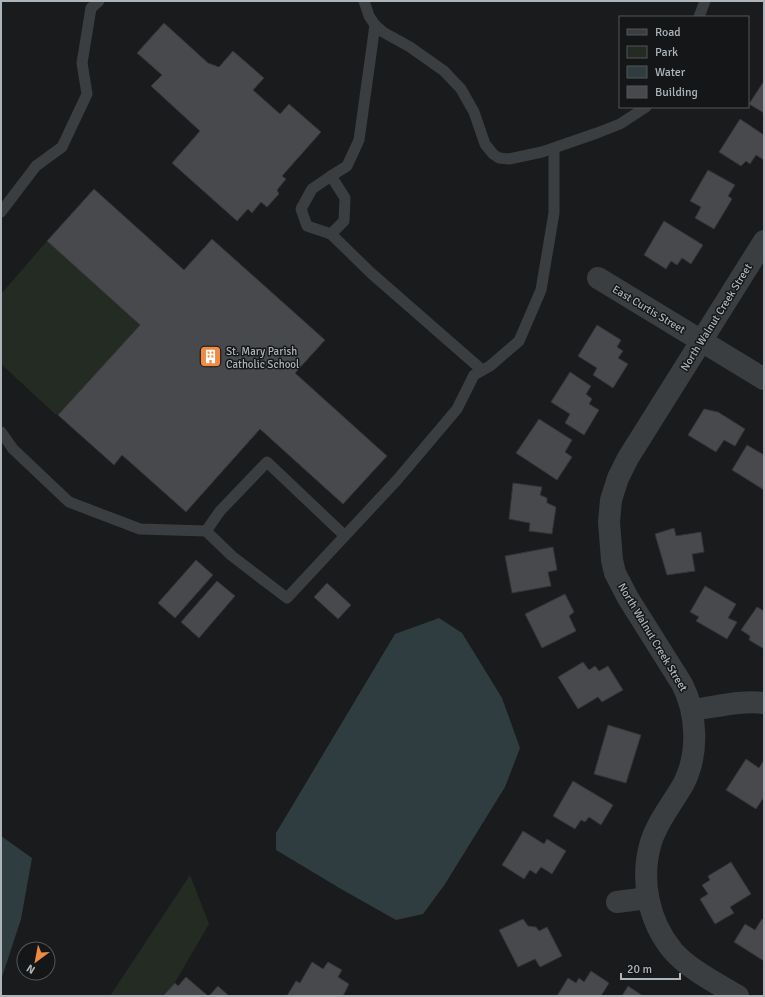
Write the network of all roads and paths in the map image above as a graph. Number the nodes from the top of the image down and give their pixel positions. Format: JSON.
{"nodes":[{"id":1,"x":99,"y":1,"type":"edge"},
{"id":2,"x":364,"y":1,"type":"edge"},
{"id":3,"x":705,"y":1,"type":"edge"},
{"id":4,"x":699,"y":16,"type":"edge"},
{"id":5,"x":375,"y":25,"type":"junction"},
{"id":6,"x":644,"y":108,"type":"edge"},
{"id":7,"x":554,"y":148,"type":"junction"},
{"id":8,"x":331,"y":176,"type":"junction"},
{"id":9,"x":1,"y":212,"type":"edge"},
{"id":10,"x":331,"y":234,"type":"junction"},
{"id":11,"x":764,"y":241,"type":"edge"},
{"id":12,"x":598,"y":278,"type":"dead end"},
{"id":13,"x":701,"y":340,"type":"junction"},
{"id":14,"x":482,"y":370,"type":"junction"},
{"id":15,"x":764,"y":379,"type":"edge"},
{"id":16,"x":1,"y":432,"type":"edge"},
{"id":17,"x":206,"y":531,"type":"junction"},
{"id":18,"x":345,"y":536,"type":"junction"},
{"id":19,"x":764,"y":703,"type":"edge"},
{"id":20,"x":692,"y":710,"type":"junction"},
{"id":21,"x":648,"y":898,"type":"junction"},
{"id":22,"x":617,"y":902,"type":"dead end"},
{"id":23,"x":738,"y":996,"type":"edge"}],
"edges":[{"from":1,"to":9,"type":"lane"},
{"from":2,"to":5,"type":"lane"},
{"from":3,"to":4,"type":"lane"},
{"from":5,"to":7,"type":"lane"},
{"from":5,"to":8,"type":"lane"},
{"from":6,"to":7,"type":"lane"},
{"from":7,"to":14,"type":"lane"},
{"from":8,"to":10,"type":"lane"},
{"from":8,"to":10,"type":"lane"},
{"from":10,"to":14,"type":"lane"},
{"from":11,"to":13,"type":"street","name":"North Walnut Creek Street"},
{"from":12,"to":13,"type":"street","name":"East Curtis Street"},
{"from":13,"to":15,"type":"street","name":"East Curtis Street"},
{"from":13,"to":20,"type":"street","name":"North Walnut Creek Street"},
{"from":14,"to":18,"type":"lane"},
{"from":16,"to":17,"type":"lane"},
{"from":17,"to":18,"type":"lane"},
{"from":17,"to":18,"type":"lane"},
{"from":19,"to":20,"type":"street"},
{"from":20,"to":21,"type":"street","name":"North Walnut Creek Street"},
{"from":21,"to":22,"type":"street"},
{"from":21,"to":23,"type":"street","name":"North Walnut Creek Street"}]}
